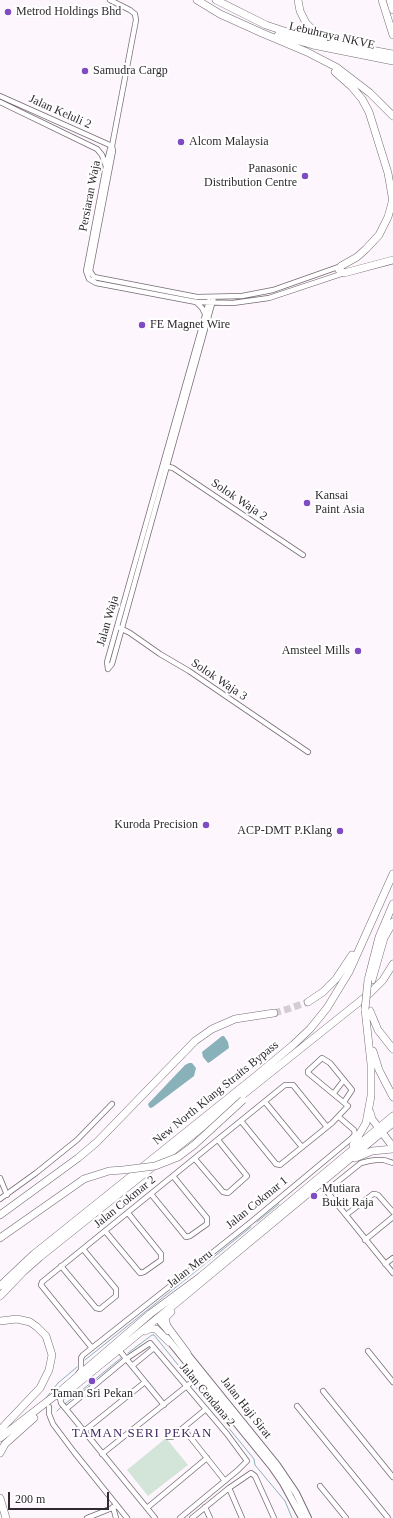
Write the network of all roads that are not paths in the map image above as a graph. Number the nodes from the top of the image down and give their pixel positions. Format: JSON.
{"nodes":[{"id":1,"x":110,"y":0,"type":"edge"},
{"id":2,"x":197,"y":0,"type":"edge"},
{"id":3,"x":202,"y":0,"type":"edge"},
{"id":4,"x":216,"y":0,"type":"edge"},
{"id":5,"x":298,"y":0,"type":"edge"},
{"id":6,"x":382,"y":0,"type":"edge"},
{"id":7,"x":390,"y":0,"type":"edge"},
{"id":8,"x":393,"y":10,"type":"edge"},
{"id":9,"x":393,"y":35,"type":"edge"},
{"id":10,"x":276,"y":39,"type":"junction"},
{"id":11,"x":363,"y":49,"type":"junction"},
{"id":12,"x":373,"y":54,"type":"junction"},
{"id":13,"x":393,"y":54,"type":"edge"},
{"id":14,"x":393,"y":61,"type":"edge"},
{"id":15,"x":1,"y":96,"type":"edge"},
{"id":16,"x":0,"y":102,"type":"edge"},
{"id":17,"x":393,"y":116,"type":"edge"},
{"id":18,"x":112,"y":146,"type":"junction"},
{"id":19,"x":106,"y":166,"type":"junction"},
{"id":20,"x":393,"y":201,"type":"edge"},
{"id":21,"x":393,"y":255,"type":"edge"},
{"id":22,"x":393,"y":260,"type":"edge"},
{"id":23,"x":373,"y":264,"type":"junction"},
{"id":24,"x":342,"y":269,"type":"junction"},
{"id":25,"x":90,"y":276,"type":"junction"},
{"id":26,"x":211,"y":300,"type":"junction"},
{"id":27,"x":196,"y":302,"type":"junction"},
{"id":28,"x":205,"y":314,"type":"junction"},
{"id":29,"x":165,"y":466,"type":"junction"},
{"id":30,"x":303,"y":555,"type":"dead end"},
{"id":31,"x":116,"y":627,"type":"junction"},
{"id":32,"x":122,"y":629,"type":"junction"},
{"id":33,"x":308,"y":752,"type":"dead end"},
{"id":34,"x":393,"y":874,"type":"edge"},
{"id":35,"x":393,"y":904,"type":"edge"},
{"id":36,"x":374,"y":916,"type":"junction"},
{"id":37,"x":393,"y":922,"type":"edge"},
{"id":38,"x":393,"y":964,"type":"edge"},
{"id":39,"x":370,"y":980,"type":"junction"},
{"id":40,"x":308,"y":1002,"type":"tunnel mouth"},
{"id":41,"x":368,"y":1010,"type":"junction"},
{"id":42,"x":274,"y":1013,"type":"tunnel mouth"},
{"id":43,"x":366,"y":1022,"type":"junction"},
{"id":44,"x":393,"y":1049,"type":"edge"},
{"id":45,"x":375,"y":1056,"type":"junction"},
{"id":46,"x":264,"y":1079,"type":"junction"},
{"id":47,"x":344,"y":1080,"type":"junction"},
{"id":48,"x":334,"y":1093,"type":"junction"},
{"id":49,"x":371,"y":1096,"type":"junction"},
{"id":50,"x":393,"y":1097,"type":"edge"},
{"id":51,"x":265,"y":1102,"type":"junction"},
{"id":52,"x":344,"y":1102,"type":"junction"},
{"id":53,"x":112,"y":1104,"type":"dead end"},
{"id":54,"x":393,"y":1116,"type":"edge"},
{"id":55,"x":339,"y":1117,"type":"junction"},
{"id":56,"x":241,"y":1122,"type":"junction"},
{"id":57,"x":393,"y":1123,"type":"edge"},
{"id":58,"x":327,"y":1127,"type":"junction"},
{"id":59,"x":380,"y":1130,"type":"junction"},
{"id":60,"x":218,"y":1140,"type":"junction"},
{"id":61,"x":302,"y":1147,"type":"junction"},
{"id":62,"x":393,"y":1148,"type":"edge"},
{"id":63,"x":345,"y":1154,"type":"junction"},
{"id":64,"x":393,"y":1157,"type":"edge"},
{"id":65,"x":195,"y":1159,"type":"junction"},
{"id":66,"x":392,"y":1163,"type":"edge"},
{"id":67,"x":339,"y":1167,"type":"junction"},
{"id":68,"x":173,"y":1176,"type":"junction"},
{"id":69,"x":0,"y":1178,"type":"edge"},
{"id":70,"x":320,"y":1183,"type":"junction"},
{"id":71,"x":326,"y":1191,"type":"junction"},
{"id":72,"x":7,"y":1194,"type":"junction"},
{"id":73,"x":151,"y":1194,"type":"junction"},
{"id":74,"x":279,"y":1198,"type":"junction"},
{"id":75,"x":0,"y":1199,"type":"edge"},
{"id":76,"x":286,"y":1206,"type":"junction"},
{"id":77,"x":393,"y":1212,"type":"edge"},
{"id":78,"x":128,"y":1213,"type":"junction"},
{"id":79,"x":0,"y":1215,"type":"edge"},
{"id":80,"x":346,"y":1215,"type":"junction"},
{"id":81,"x":393,"y":1217,"type":"edge"},
{"id":82,"x":251,"y":1222,"type":"junction"},
{"id":83,"x":257,"y":1230,"type":"junction"},
{"id":84,"x":105,"y":1231,"type":"junction"},
{"id":85,"x":0,"y":1238,"type":"edge"},
{"id":86,"x":365,"y":1240,"type":"junction"},
{"id":87,"x":83,"y":1249,"type":"junction"},
{"id":88,"x":393,"y":1258,"type":"edge"},
{"id":89,"x":385,"y":1264,"type":"junction"},
{"id":90,"x":61,"y":1266,"type":"junction"},
{"id":91,"x":393,"y":1273,"type":"edge"},
{"id":92,"x":204,"y":1277,"type":"junction"},
{"id":93,"x":0,"y":1286,"type":"edge"},
{"id":94,"x":0,"y":1296,"type":"edge"},
{"id":95,"x":155,"y":1319,"type":"junction"},
{"id":96,"x":0,"y":1321,"type":"edge"},
{"id":97,"x":170,"y":1342,"type":"junction"},
{"id":98,"x":92,"y":1348,"type":"junction"},
{"id":99,"x":121,"y":1348,"type":"junction"},
{"id":100,"x":154,"y":1348,"type":"junction"},
{"id":101,"x":368,"y":1351,"type":"dead end"},
{"id":102,"x":187,"y":1353,"type":"junction"},
{"id":103,"x":126,"y":1359,"type":"junction"},
{"id":104,"x":80,"y":1363,"type":"junction"},
{"id":105,"x":90,"y":1366,"type":"junction"},
{"id":106,"x":132,"y":1366,"type":"junction"},
{"id":107,"x":196,"y":1379,"type":"junction"},
{"id":108,"x":145,"y":1382,"type":"junction"},
{"id":109,"x":393,"y":1382,"type":"edge"},
{"id":110,"x":188,"y":1386,"type":"junction"},
{"id":111,"x":323,"y":1391,"type":"dead end"},
{"id":112,"x":62,"y":1403,"type":"junction"},
{"id":113,"x":164,"y":1405,"type":"junction"},
{"id":114,"x":297,"y":1406,"type":"dead end"},
{"id":115,"x":49,"y":1407,"type":"junction"},
{"id":116,"x":206,"y":1409,"type":"junction"},
{"id":117,"x":34,"y":1418,"type":"junction"},
{"id":118,"x":183,"y":1428,"type":"junction"},
{"id":119,"x":0,"y":1430,"type":"edge"},
{"id":120,"x":84,"y":1431,"type":"junction"},
{"id":121,"x":168,"y":1437,"type":"dead end"},
{"id":122,"x":0,"y":1438,"type":"edge"},
{"id":123,"x":0,"y":1444,"type":"edge"},
{"id":124,"x":0,"y":1452,"type":"edge"},
{"id":125,"x":102,"y":1454,"type":"junction"},
{"id":126,"x":207,"y":1458,"type":"junction"},
{"id":127,"x":393,"y":1477,"type":"edge"},
{"id":128,"x":226,"y":1481,"type":"junction"},
{"id":129,"x":320,"y":1486,"type":"dead end"},
{"id":130,"x":229,"y":1488,"type":"junction"},
{"id":131,"x":0,"y":1498,"type":"edge"},
{"id":132,"x":115,"y":1506,"type":"junction"},
{"id":133,"x":205,"y":1507,"type":"junction"},
{"id":134,"x":147,"y":1508,"type":"junction"},
{"id":135,"x":6,"y":1518,"type":"edge"},
{"id":136,"x":87,"y":1518,"type":"edge"},
{"id":137,"x":116,"y":1518,"type":"edge"},
{"id":138,"x":127,"y":1518,"type":"edge"},
{"id":139,"x":155,"y":1518,"type":"edge"},
{"id":140,"x":180,"y":1518,"type":"edge"},
{"id":141,"x":192,"y":1518,"type":"edge"},
{"id":142,"x":210,"y":1518,"type":"edge"},
{"id":143,"x":242,"y":1518,"type":"edge"},
{"id":144,"x":274,"y":1518,"type":"edge"},
{"id":145,"x":302,"y":1518,"type":"edge"},
{"id":146,"x":308,"y":1518,"type":"edge"},
{"id":147,"x":345,"y":1518,"type":"edge"},
{"id":148,"x":388,"y":1518,"type":"edge"}],
"edges":[{"from":1,"to":18,"type":"street"},
{"from":2,"to":10,"type":"highway"},
{"from":3,"to":12,"type":"highway","name":"Lebuhraya NKVE"},
{"from":4,"to":11,"type":"highway"},
{"from":5,"to":11,"type":"highway"},
{"from":6,"to":9,"type":"highway"},
{"from":7,"to":8,"type":"highway"},
{"from":10,"to":17,"type":"highway"},
{"from":10,"to":20,"type":"highway"},
{"from":11,"to":12,"type":"highway"},
{"from":12,"to":13,"type":"highway"},
{"from":12,"to":14,"type":"highway","name":"Lebuhraya NKVE"},
{"from":15,"to":16,"type":"street"},
{"from":15,"to":18,"type":"street","name":"Jalan Keluli 2"},
{"from":16,"to":19,"type":"street"},
{"from":18,"to":19,"type":"street","name":"Persiaran Waja"},
{"from":18,"to":25,"type":"street","name":"Persiaran Waja"},
{"from":19,"to":25,"type":"street","name":"Persiaran Waja"},
{"from":20,"to":24,"type":"highway"},
{"from":21,"to":23,"type":"highway"},
{"from":22,"to":23,"type":"highway"},
{"from":23,"to":24,"type":"highway"},
{"from":24,"to":26,"type":"street"},
{"from":24,"to":26,"type":"street"},
{"from":25,"to":26,"type":"street"},
{"from":25,"to":27,"type":"street"},
{"from":26,"to":27,"type":"street"},
{"from":26,"to":28,"type":"street","name":"Jalan Waja"},
{"from":26,"to":29,"type":"street","name":"Jalan Waja"},
{"from":27,"to":28,"type":"street"},
{"from":28,"to":29,"type":"street","name":"Jalan Waja"},
{"from":29,"to":30,"type":"street","name":"Solok Waja 2"},
{"from":29,"to":31,"type":"street","name":"Jalan Waja"},
{"from":29,"to":32,"type":"street","name":"Jalan Waja"},
{"from":31,"to":32,"type":"street","name":"Solok Waja 3"},
{"from":31,"to":32,"type":"street","name":"Jalan Waja"},
{"from":32,"to":33,"type":"street","name":"Solok Waja 3"},
{"from":34,"to":36,"type":"highway","name":"New North Klang Straits Bypass"},
{"from":35,"to":39,"type":"highway"},
{"from":36,"to":40,"type":"highway"},
{"from":36,"to":93,"type":"highway","name":"New North Klang Straits Bypass"},
{"from":37,"to":39,"type":"highway"},
{"from":38,"to":46,"type":"highway","name":"New North Klang Straits Bypass"},
{"from":39,"to":41,"type":"highway"},
{"from":41,"to":43,"type":"highway"},
{"from":41,"to":44,"type":"highway"},
{"from":41,"to":45,"type":"highway"},
{"from":42,"to":79,"type":"highway"},
{"from":43,"to":45,"type":"highway"},
{"from":43,"to":49,"type":"highway"},
{"from":45,"to":50,"type":"highway"},
{"from":46,"to":85,"type":"highway","bridge":true},
{"from":46,"to":94,"type":"highway","name":"New North Klang Straits Bypass"},
{"from":47,"to":48,"type":"street"},
{"from":47,"to":48,"type":"street"},
{"from":47,"to":52,"type":"street"},
{"from":48,"to":52,"type":"street"},
{"from":49,"to":59,"type":"highway"},
{"from":49,"to":63,"type":"highway"},
{"from":51,"to":56,"type":"street","name":"Jalan Cokmar 2"},
{"from":51,"to":58,"type":"street","name":"Jalan Cokmar 2"},
{"from":51,"to":61,"type":"street"},
{"from":52,"to":55,"type":"street"},
{"from":53,"to":72,"type":"street"},
{"from":54,"to":59,"type":"highway","name":"Jalan Meru"},
{"from":55,"to":58,"type":"street"},
{"from":55,"to":74,"type":"street","name":"Jalan Cokmar 1"},
{"from":56,"to":60,"type":"street","name":"Jalan Cokmar 2"},
{"from":56,"to":61,"type":"street"},
{"from":57,"to":59,"type":"highway","name":"Jalan Meru"},
{"from":58,"to":61,"type":"street"},
{"from":59,"to":62,"type":"highway"},
{"from":59,"to":63,"type":"highway","name":"Jalan Meru"},
{"from":59,"to":67,"type":"highway","name":"Jalan Meru"},
{"from":60,"to":65,"type":"street","name":"Jalan Cokmar 2"},
{"from":60,"to":65,"type":"street"},
{"from":62,"to":67,"type":"highway"},
{"from":63,"to":76,"type":"highway","name":"Jalan Meru"},
{"from":64,"to":66,"type":"street"},
{"from":65,"to":68,"type":"street","name":"Jalan Cokmar 2"},
{"from":66,"to":71,"type":"street"},
{"from":67,"to":70,"type":"highway","name":"Jalan Meru"},
{"from":68,"to":73,"type":"street","name":"Jalan Cokmar 2"},
{"from":68,"to":73,"type":"street"},
{"from":69,"to":72,"type":"street"},
{"from":70,"to":71,"type":"street"},
{"from":70,"to":92,"type":"highway","name":"Jalan Meru"},
{"from":71,"to":80,"type":"street"},
{"from":72,"to":75,"type":"street"},
{"from":73,"to":78,"type":"street","name":"Jalan Cokmar 2"},
{"from":74,"to":76,"type":"street"},
{"from":74,"to":82,"type":"street","name":"Jalan Cokmar 1"},
{"from":76,"to":83,"type":"highway","name":"Jalan Meru"},
{"from":77,"to":80,"type":"street"},
{"from":78,"to":84,"type":"street","name":"Jalan Cokmar 2"},
{"from":78,"to":84,"type":"street"},
{"from":80,"to":86,"type":"street"},
{"from":81,"to":86,"type":"street"},
{"from":82,"to":83,"type":"street"},
{"from":82,"to":98,"type":"street","name":"Jalan Cokmar 1"},
{"from":83,"to":92,"type":"highway","name":"Jalan Meru"},
{"from":84,"to":87,"type":"street","name":"Jalan Cokmar 2"},
{"from":86,"to":89,"type":"street"},
{"from":87,"to":90,"type":"street","name":"Jalan Cokmar 2"},
{"from":87,"to":90,"type":"street"},
{"from":88,"to":89,"type":"street"},
{"from":89,"to":91,"type":"street"},
{"from":90,"to":98,"type":"street","name":"Jalan Cokmar 2"},
{"from":92,"to":95,"type":"highway"},
{"from":92,"to":102,"type":"highway"},
{"from":92,"to":105,"type":"highway","name":"Jalan Meru"},
{"from":95,"to":97,"type":"main road","name":"Jalan Haji Sirat"},
{"from":95,"to":99,"type":"highway","name":"Jalan Meru"},
{"from":95,"to":102,"type":"main road","name":"Jalan Haji Sirat"},
{"from":95,"to":105,"type":"highway"},
{"from":96,"to":119,"type":"highway"},
{"from":97,"to":99,"type":"highway"},
{"from":97,"to":107,"type":"main road","name":"Jalan Haji Sirat"},
{"from":98,"to":104,"type":"street","name":"Jalan Cokmar 1"},
{"from":99,"to":103,"type":"street"},
{"from":99,"to":112,"type":"highway","name":"Jalan Meru"},
{"from":100,"to":103,"type":"street","name":"Jalan Cendana 2"},
{"from":100,"to":106,"type":"street"},
{"from":100,"to":110,"type":"street","name":"Jalan Cendana 2"},
{"from":101,"to":109,"type":"street"},
{"from":102,"to":146,"type":"main road","name":"Jalan Haji Sirat"},
{"from":103,"to":106,"type":"street"},
{"from":103,"to":112,"type":"street"},
{"from":104,"to":105,"type":"street"},
{"from":104,"to":112,"type":"street","name":"Jalan Cokmar 1"},
{"from":105,"to":112,"type":"highway","name":"Jalan Meru"},
{"from":106,"to":108,"type":"street"},
{"from":107,"to":110,"type":"street"},
{"from":107,"to":145,"type":"main road","name":"Jalan Haji Sirat"},
{"from":108,"to":113,"type":"street"},
{"from":108,"to":120,"type":"street"},
{"from":110,"to":113,"type":"street"},
{"from":110,"to":116,"type":"street","name":"Jalan Cendana 2"},
{"from":111,"to":127,"type":"street"},
{"from":112,"to":115,"type":"highway","name":"Jalan Meru"},
{"from":112,"to":120,"type":"street"},
{"from":112,"to":122,"type":"highway","name":"Jalan Meru"},
{"from":113,"to":125,"type":"street"},
{"from":114,"to":148,"type":"street"},
{"from":115,"to":117,"type":"highway","name":"Jalan Meru"},
{"from":115,"to":132,"type":"street"},
{"from":116,"to":118,"type":"street"},
{"from":116,"to":128,"type":"street","name":"Jalan Cendana 2"},
{"from":117,"to":123,"type":"highway","name":"Jalan Meru"},
{"from":117,"to":124,"type":"highway"},
{"from":118,"to":121,"type":"street"},
{"from":118,"to":126,"type":"street"},
{"from":120,"to":125,"type":"street"},
{"from":125,"to":134,"type":"street"},
{"from":126,"to":128,"type":"street"},
{"from":126,"to":134,"type":"street"},
{"from":128,"to":140,"type":"street"},
{"from":129,"to":147,"type":"street"},
{"from":130,"to":133,"type":"street"},
{"from":130,"to":143,"type":"street"},
{"from":130,"to":144,"type":"street"},
{"from":131,"to":135,"type":"highway"},
{"from":132,"to":136,"type":"street"},
{"from":132,"to":137,"type":"street"},
{"from":132,"to":138,"type":"street"},
{"from":133,"to":141,"type":"street"},
{"from":133,"to":142,"type":"street"},
{"from":134,"to":139,"type":"street"}]}
